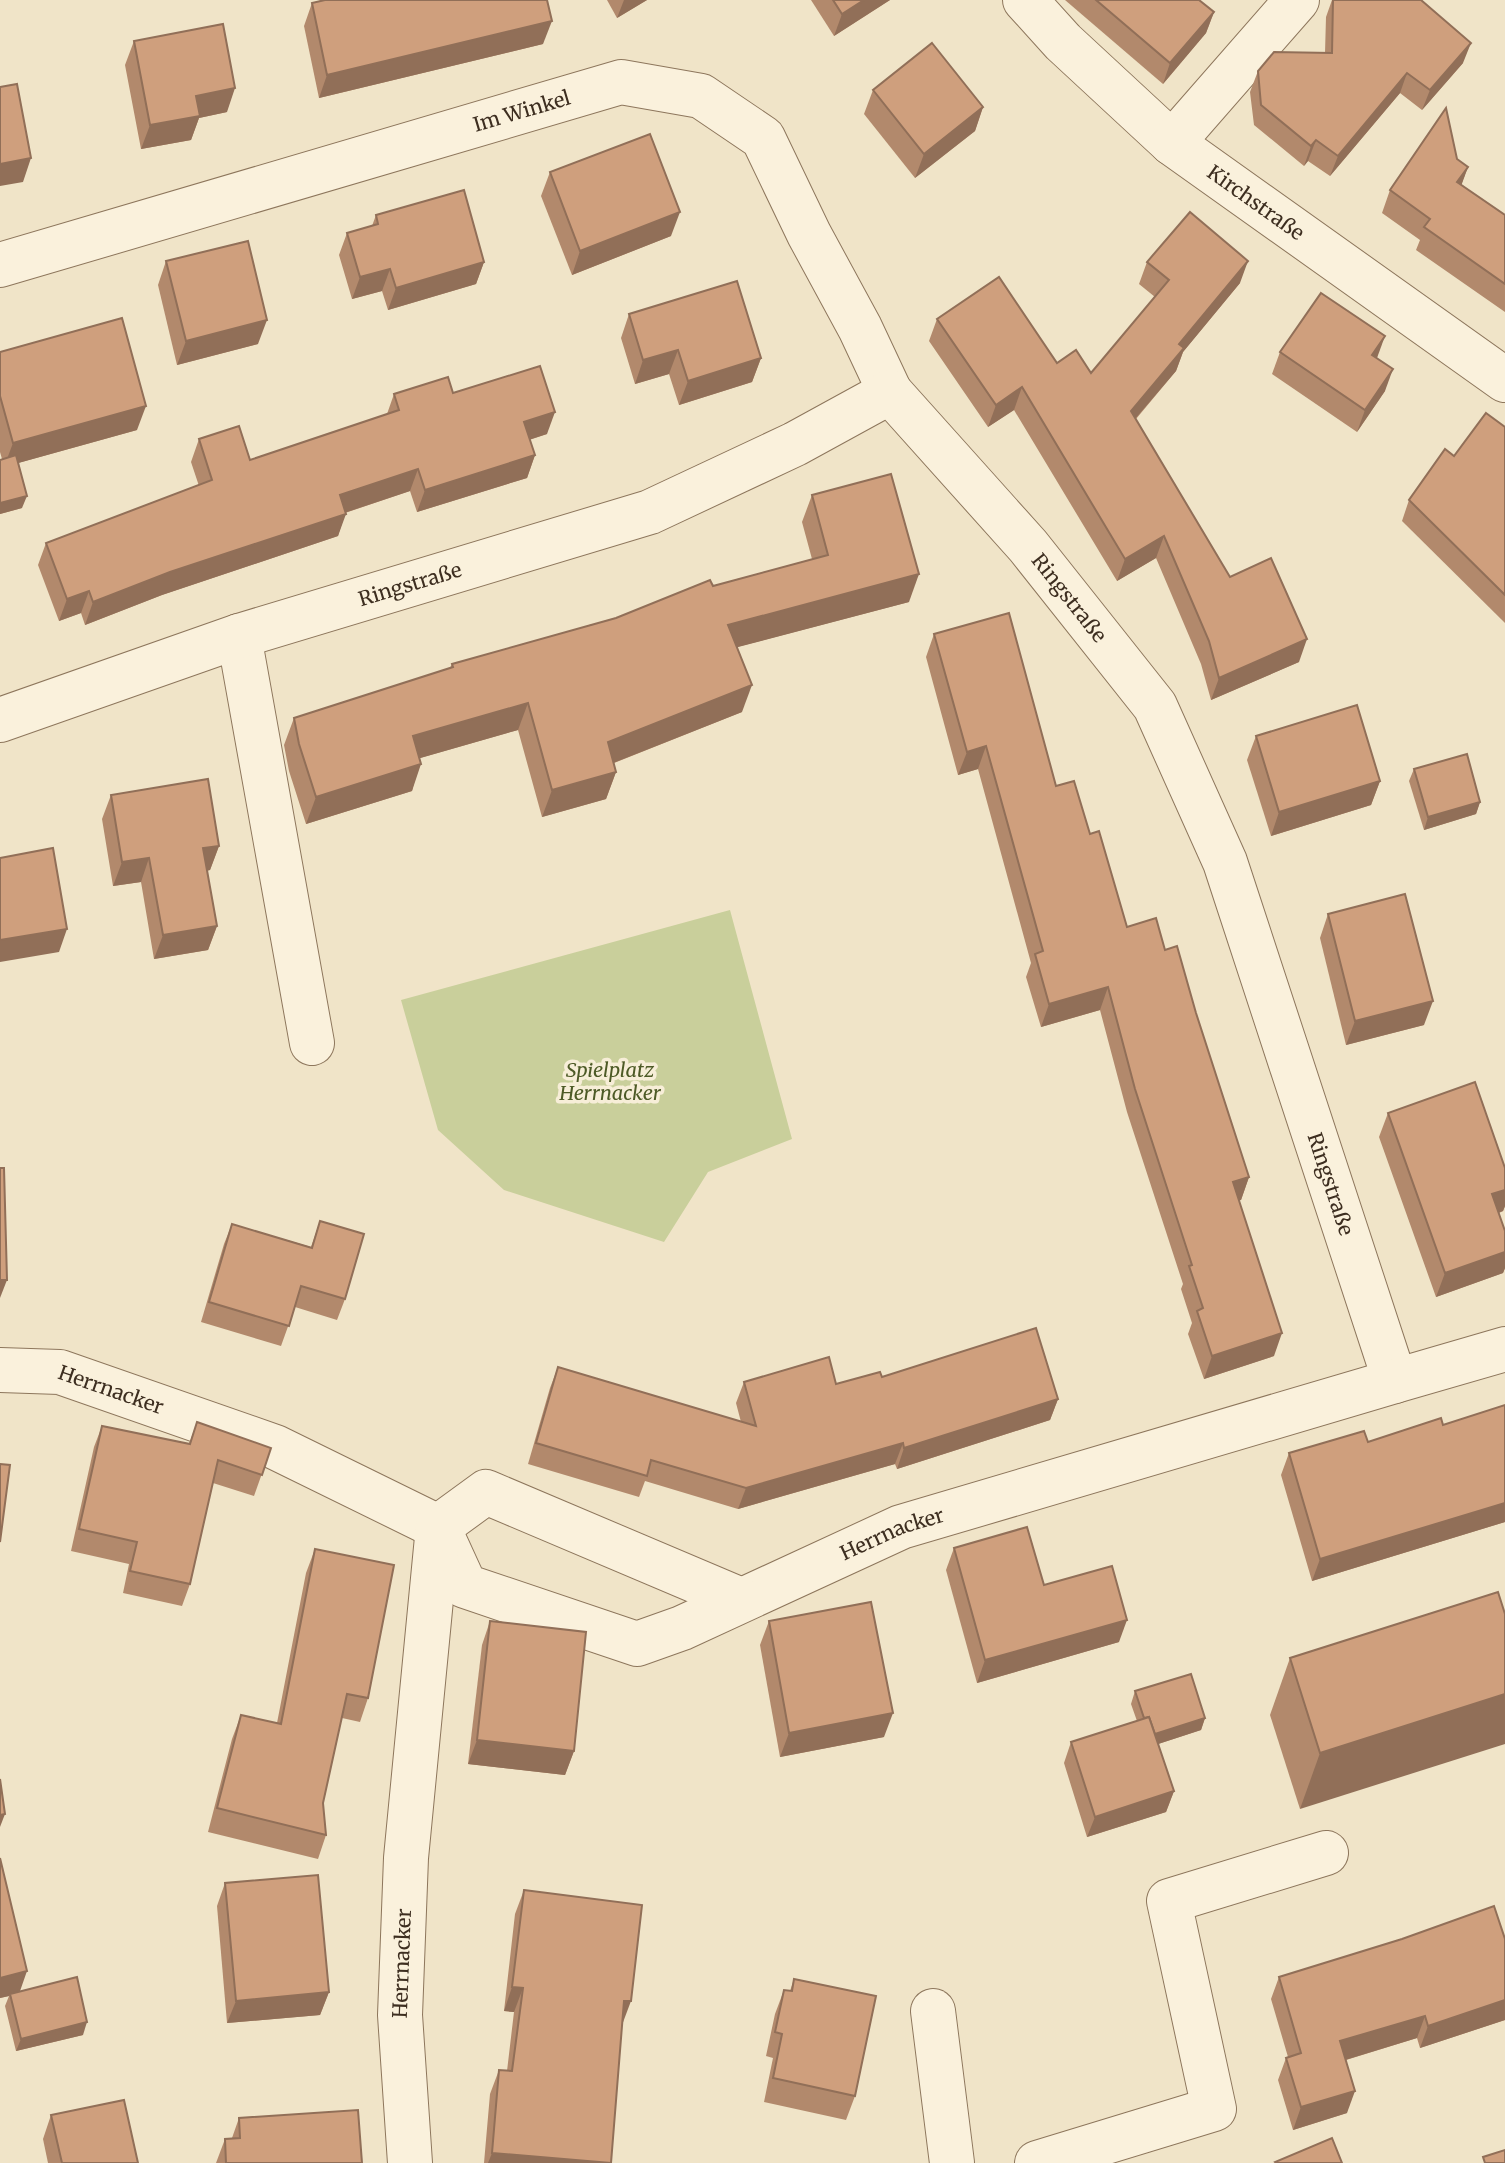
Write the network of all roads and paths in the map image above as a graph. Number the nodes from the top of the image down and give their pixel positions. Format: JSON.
{"nodes":[{"id":1,"x":1025,"y":0,"type":"edge"},
{"id":2,"x":1297,"y":0,"type":"edge"},
{"id":3,"x":1172,"y":143,"type":"junction"},
{"id":4,"x":0,"y":265,"type":"edge"},
{"id":5,"x":1505,"y":380,"type":"edge"},
{"id":6,"x":890,"y":392,"type":"junction"},
{"id":7,"x":239,"y":636,"type":"junction"},
{"id":8,"x":0,"y":720,"type":"edge"},
{"id":9,"x":312,"y":1043,"type":"dead end"},
{"id":10,"x":1505,"y":1349,"type":"edge"},
{"id":11,"x":0,"y":1370,"type":"edge"},
{"id":12,"x":1395,"y":1381,"type":"junction"},
{"id":13,"x":438,"y":1527,"type":"junction"},
{"id":14,"x":741,"y":1600,"type":"junction"},
{"id":15,"x":1326,"y":1853,"type":"dead end"},
{"id":16,"x":933,"y":2011,"type":"dead end"},
{"id":17,"x":410,"y":2163,"type":"edge"},
{"id":18,"x":952,"y":2163,"type":"edge"},
{"id":19,"x":1037,"y":2163,"type":"edge"}],
"edges":[{"from":1,"to":3,"type":"street","name":"Kirchstraße"},
{"from":2,"to":3,"type":"street"},
{"from":3,"to":5,"type":"street","name":"Kirchstraße"},
{"from":4,"to":6,"type":"street","name":"Im Winkel"},
{"from":6,"to":7,"type":"street","name":"Ringstraße"},
{"from":6,"to":12,"type":"street","name":"Ringstraße"},
{"from":7,"to":8,"type":"street","name":"Ringstraße"},
{"from":7,"to":9,"type":"street"},
{"from":10,"to":12,"type":"street"},
{"from":11,"to":13,"type":"street","name":"Herrnacker"},
{"from":12,"to":14,"type":"street","name":"Herrnacker"},
{"from":13,"to":14,"type":"street"},
{"from":13,"to":14,"type":"street","name":"Herrnacker"},
{"from":13,"to":17,"type":"street","name":"Herrnacker"},
{"from":15,"to":19,"type":"street"},
{"from":16,"to":18,"type":"street"}]}
